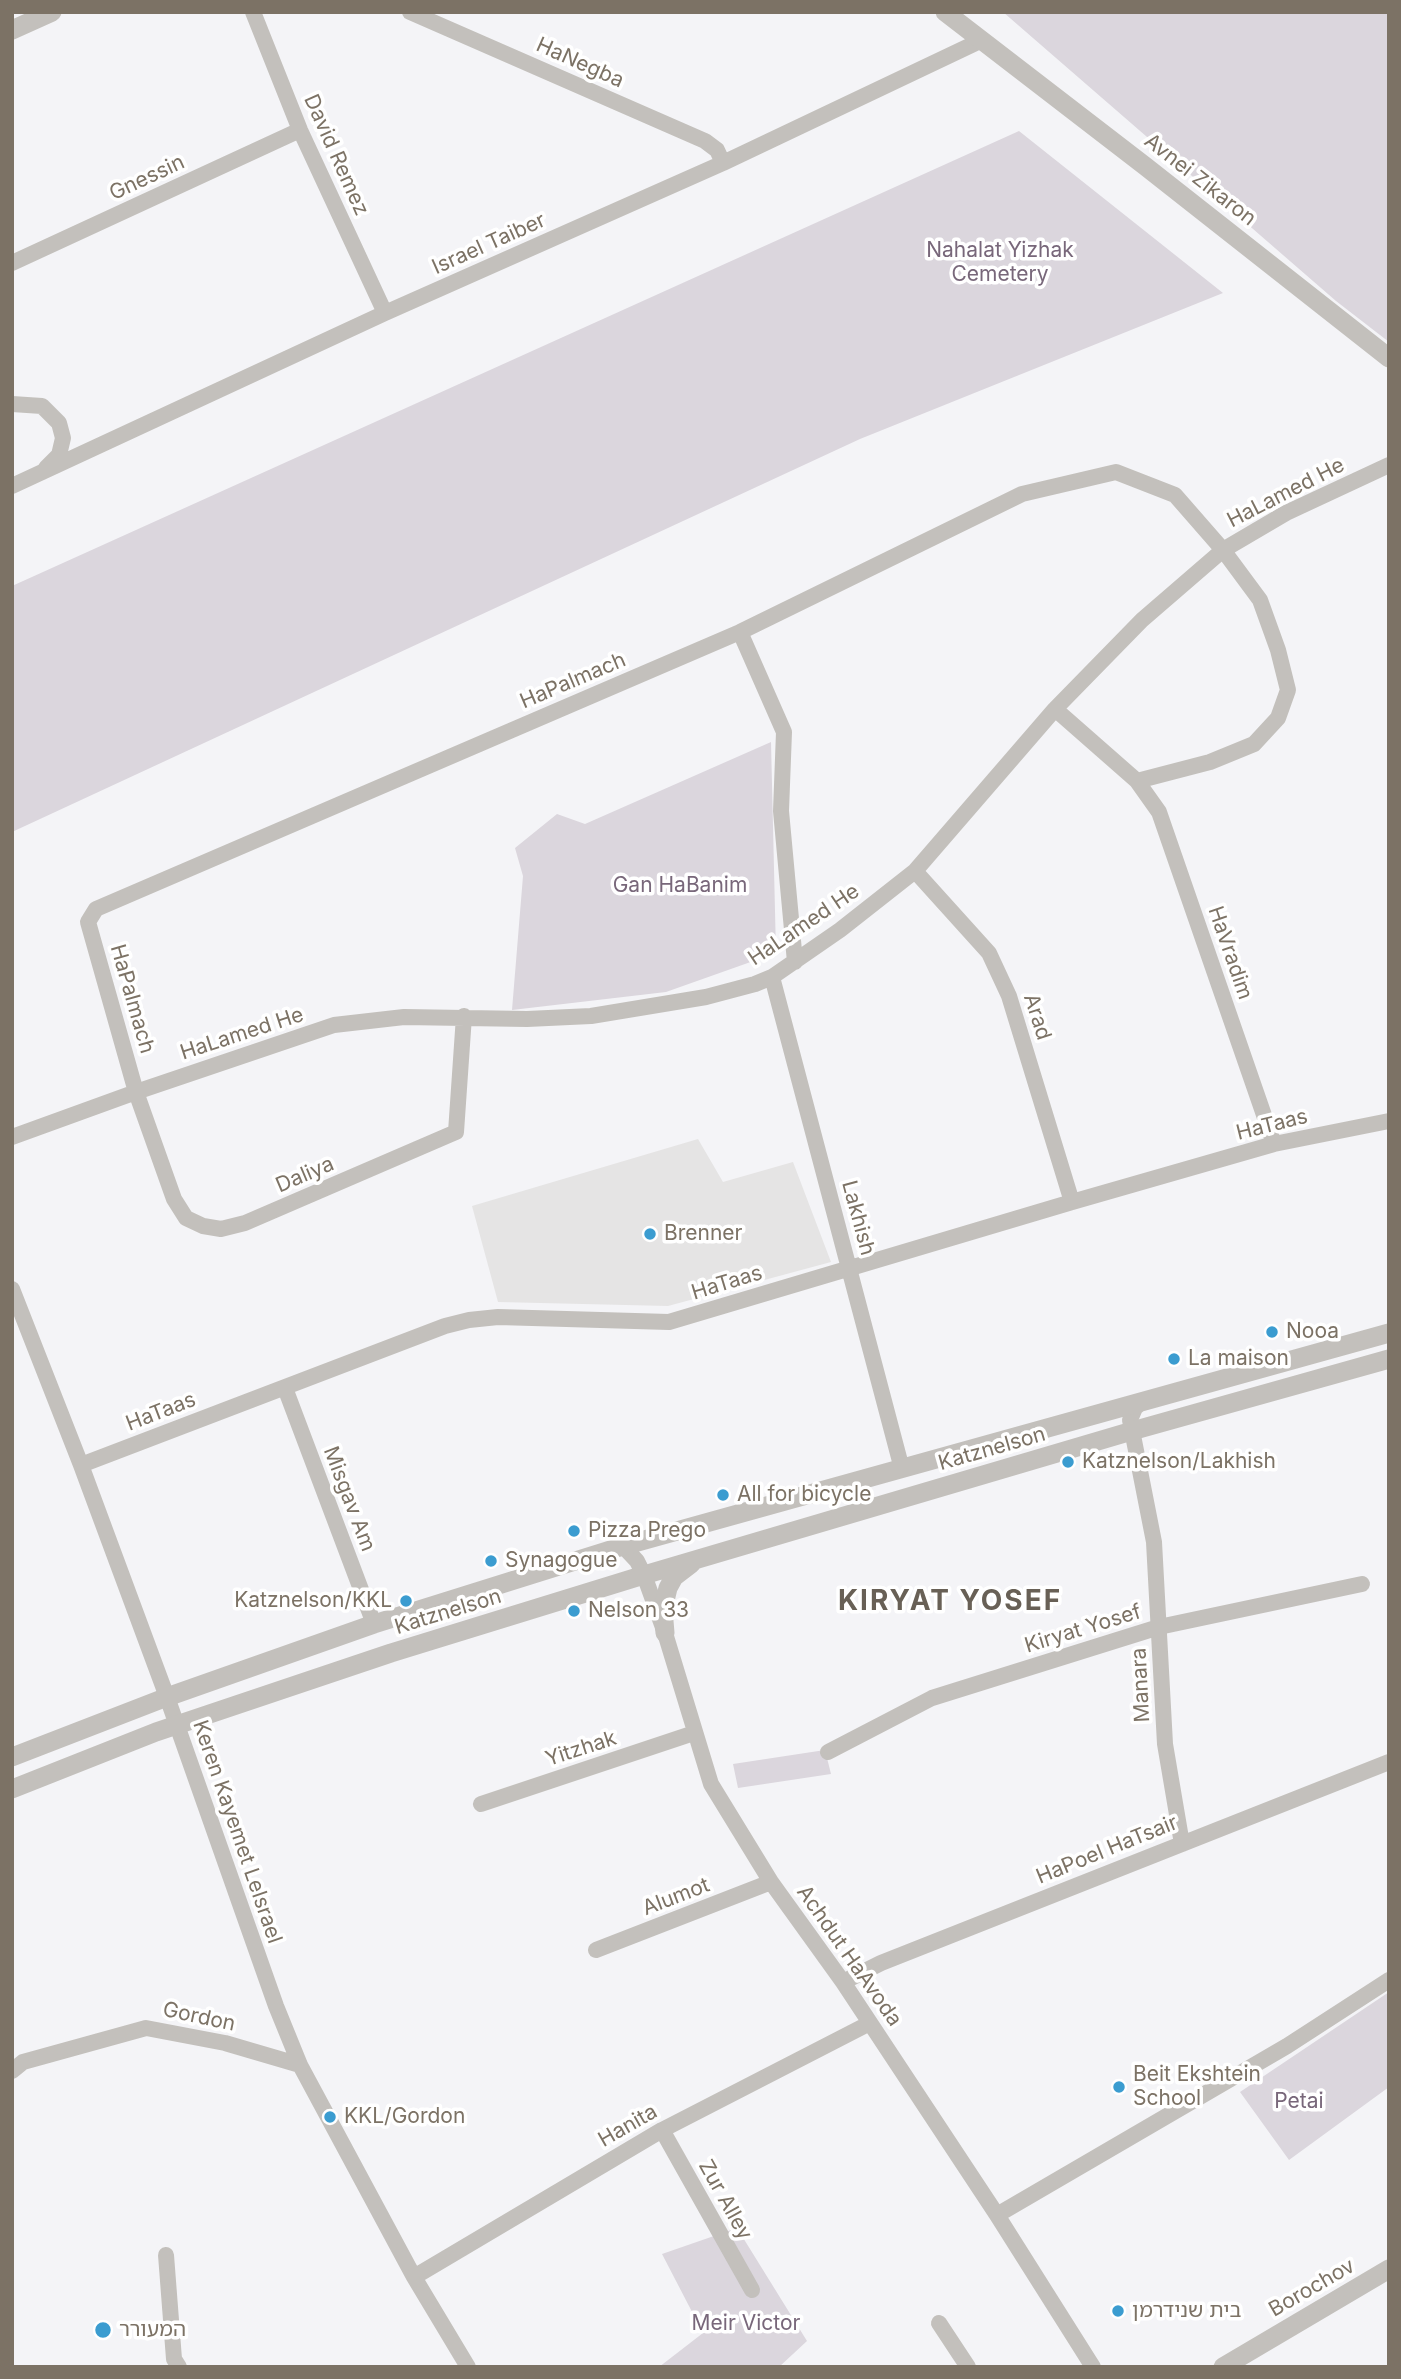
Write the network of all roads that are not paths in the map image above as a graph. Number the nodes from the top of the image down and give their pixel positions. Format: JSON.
{"nodes":[{"id":1,"x":52,"y":12,"type":"edge"},
{"id":2,"x":253,"y":12,"type":"edge"},
{"id":3,"x":410,"y":12,"type":"edge"},
{"id":4,"x":945,"y":12,"type":"edge"},
{"id":5,"x":12,"y":30,"type":"edge"},
{"id":6,"x":982,"y":40,"type":"junction"},
{"id":7,"x":300,"y":130,"type":"junction"},
{"id":8,"x":723,"y":163,"type":"junction"},
{"id":9,"x":12,"y":263,"type":"edge"},
{"id":10,"x":385,"y":313,"type":"junction"},
{"id":11,"x":1389,"y":358,"type":"edge"},
{"id":12,"x":12,"y":404,"type":"edge"},
{"id":13,"x":1389,"y":465,"type":"edge"},
{"id":14,"x":41,"y":472,"type":"junction"},
{"id":15,"x":12,"y":486,"type":"edge"},
{"id":16,"x":1223,"y":550,"type":"junction"},
{"id":17,"x":740,"y":632,"type":"junction"},
{"id":18,"x":1055,"y":709,"type":"junction"},
{"id":19,"x":1137,"y":781,"type":"junction"},
{"id":20,"x":915,"y":871,"type":"junction"},
{"id":21,"x":794,"y":962,"type":"junction"},
{"id":22,"x":772,"y":977,"type":"junction"},
{"id":23,"x":464,"y":1016,"type":"junction"},
{"id":24,"x":135,"y":1091,"type":"junction"},
{"id":25,"x":1389,"y":1121,"type":"edge"},
{"id":26,"x":12,"y":1137,"type":"edge"},
{"id":27,"x":1274,"y":1144,"type":"junction"},
{"id":28,"x":1072,"y":1202,"type":"junction"},
{"id":29,"x":849,"y":1268,"type":"junction"},
{"id":30,"x":12,"y":1289,"type":"edge"},
{"id":31,"x":1389,"y":1332,"type":"edge"},
{"id":32,"x":1389,"y":1359,"type":"edge"},
{"id":33,"x":285,"y":1388,"type":"junction"},
{"id":34,"x":1141,"y":1402,"type":"junction"},
{"id":35,"x":1132,"y":1432,"type":"junction"},
{"id":36,"x":81,"y":1465,"type":"junction"},
{"id":37,"x":902,"y":1469,"type":"junction"},
{"id":38,"x":623,"y":1546,"type":"junction"},
{"id":39,"x":701,"y":1558,"type":"junction"},
{"id":40,"x":644,"y":1575,"type":"junction"},
{"id":41,"x":1362,"y":1584,"type":"dead end"},
{"id":42,"x":374,"y":1624,"type":"junction"},
{"id":43,"x":1159,"y":1627,"type":"junction"},
{"id":44,"x":665,"y":1633,"type":"junction"},
{"id":45,"x":167,"y":1697,"type":"junction"},
{"id":46,"x":177,"y":1726,"type":"junction"},
{"id":47,"x":694,"y":1733,"type":"junction"},
{"id":48,"x":828,"y":1752,"type":"dead end"},
{"id":49,"x":12,"y":1757,"type":"edge"},
{"id":50,"x":1389,"y":1762,"type":"edge"},
{"id":51,"x":12,"y":1789,"type":"edge"},
{"id":52,"x":481,"y":1804,"type":"dead end"},
{"id":53,"x":1182,"y":1843,"type":"junction"},
{"id":54,"x":771,"y":1882,"type":"junction"},
{"id":55,"x":596,"y":1950,"type":"dead end"},
{"id":56,"x":1389,"y":1980,"type":"edge"},
{"id":57,"x":843,"y":1982,"type":"junction"},
{"id":58,"x":870,"y":2023,"type":"junction"},
{"id":59,"x":299,"y":2065,"type":"junction"},
{"id":60,"x":12,"y":2071,"type":"edge"},
{"id":61,"x":662,"y":2130,"type":"junction"},
{"id":62,"x":997,"y":2215,"type":"junction"},
{"id":63,"x":166,"y":2255,"type":"dead end"},
{"id":64,"x":1389,"y":2269,"type":"edge"},
{"id":65,"x":414,"y":2277,"type":"junction"},
{"id":66,"x":752,"y":2290,"type":"dead end"},
{"id":67,"x":939,"y":2323,"type":"dead end"},
{"id":68,"x":179,"y":2367,"type":"edge"},
{"id":69,"x":468,"y":2367,"type":"edge"},
{"id":70,"x":968,"y":2367,"type":"edge"},
{"id":71,"x":1093,"y":2367,"type":"edge"},
{"id":72,"x":1223,"y":2367,"type":"edge"}],
"edges":[{"from":1,"to":5,"type":"street"},
{"from":2,"to":7,"type":"street","name":"David Remez"},
{"from":3,"to":8,"type":"street","name":"HaNegba"},
{"from":4,"to":6,"type":"street","name":"Avnei Zikaron"},
{"from":6,"to":8,"type":"street","name":"Israel Taiber"},
{"from":6,"to":11,"type":"street","name":"Avnei Zikaron"},
{"from":7,"to":9,"type":"street","name":"Gnessin"},
{"from":7,"to":10,"type":"street","name":"David Remez"},
{"from":8,"to":10,"type":"street","name":"Israel Taiber"},
{"from":10,"to":14,"type":"street","name":"Israel Taiber"},
{"from":12,"to":14,"type":"street"},
{"from":13,"to":16,"type":"street","name":"HaLamed He"},
{"from":14,"to":15,"type":"street","name":"Israel Taiber"},
{"from":16,"to":17,"type":"street","name":"HaPalmach"},
{"from":16,"to":18,"type":"street","name":"HaLamed He"},
{"from":16,"to":19,"type":"street"},
{"from":17,"to":21,"type":"street"},
{"from":17,"to":24,"type":"street","name":"HaPalmach"},
{"from":18,"to":19,"type":"street","name":"HaVradim"},
{"from":18,"to":20,"type":"street","name":"HaLamed He"},
{"from":19,"to":27,"type":"street","name":"HaVradim"},
{"from":20,"to":21,"type":"street","name":"HaLamed He"},
{"from":20,"to":28,"type":"street","name":"Arad"},
{"from":21,"to":22,"type":"street","name":"HaLamed He"},
{"from":22,"to":23,"type":"street","name":"HaLamed He"},
{"from":22,"to":29,"type":"street","name":"Lakhish"},
{"from":23,"to":24,"type":"street","name":"HaLamed He"},
{"from":23,"to":24,"type":"street","name":"Daliya"},
{"from":24,"to":26,"type":"street","name":"HaLamed He"},
{"from":25,"to":27,"type":"street","name":"HaTaas"},
{"from":27,"to":28,"type":"street","name":"HaTaas"},
{"from":28,"to":29,"type":"street","name":"HaTaas"},
{"from":29,"to":33,"type":"street","name":"HaTaas"},
{"from":29,"to":37,"type":"street","name":"Lakhish"},
{"from":30,"to":36,"type":"street","name":"Keren Kayemet LeIsrael"},
{"from":31,"to":34,"type":"street","name":"Katznelson"},
{"from":32,"to":35,"type":"street","name":"Katznelson"},
{"from":33,"to":36,"type":"street","name":"HaTaas"},
{"from":33,"to":42,"type":"street","name":"Misgav Am"},
{"from":34,"to":35,"type":"street","name":"Manara"},
{"from":34,"to":37,"type":"street","name":"Katznelson"},
{"from":35,"to":39,"type":"street","name":"Katznelson"},
{"from":35,"to":43,"type":"street","name":"Manara"},
{"from":36,"to":45,"type":"street","name":"Keren Kayemet LeIsrael"},
{"from":37,"to":38,"type":"street","name":"Katznelson"},
{"from":38,"to":40,"type":"street","name":"Achdut HaAvoda"},
{"from":38,"to":42,"type":"street","name":"Katznelson"},
{"from":39,"to":40,"type":"street","name":"Katznelson"},
{"from":39,"to":44,"type":"street"},
{"from":40,"to":44,"type":"street","name":"Achdut HaAvoda"},
{"from":40,"to":46,"type":"street","name":"Katznelson"},
{"from":41,"to":43,"type":"street","name":"Kiryat Yosef"},
{"from":42,"to":45,"type":"street","name":"Katznelson"},
{"from":43,"to":48,"type":"street","name":"Kiryat Yosef"},
{"from":43,"to":53,"type":"street","name":"Manara"},
{"from":44,"to":47,"type":"street","name":"Achdut HaAvoda"},
{"from":45,"to":46,"type":"street","name":"Keren Kayemet LeIsrael"},
{"from":45,"to":49,"type":"street","name":"Katznelson"},
{"from":46,"to":51,"type":"street","name":"Katznelson"},
{"from":46,"to":59,"type":"street","name":"Keren Kayemet LeIsrael"},
{"from":47,"to":52,"type":"street","name":"Yitzhak"},
{"from":47,"to":54,"type":"street","name":"Achdut HaAvoda"},
{"from":50,"to":53,"type":"street","name":"HaPoel HaTsair"},
{"from":53,"to":57,"type":"street","name":"HaPoel HaTsair"},
{"from":54,"to":55,"type":"street","name":"Alumot"},
{"from":54,"to":57,"type":"street","name":"Achdut HaAvoda"},
{"from":56,"to":62,"type":"street"},
{"from":57,"to":58,"type":"street","name":"Achdut HaAvoda"},
{"from":58,"to":61,"type":"street","name":"Hanita"},
{"from":58,"to":62,"type":"street","name":"Achdut HaAvoda"},
{"from":59,"to":60,"type":"street","name":"Gordon"},
{"from":59,"to":65,"type":"street","name":"Keren Kayemet LeIsrael"},
{"from":61,"to":65,"type":"street","name":"Hanita"},
{"from":61,"to":66,"type":"street","name":"Zur Alley"},
{"from":62,"to":71,"type":"street","name":"Achdut HaAvoda"},
{"from":63,"to":68,"type":"street"},
{"from":64,"to":72,"type":"street","name":"Borochov"},
{"from":65,"to":69,"type":"street","name":"Keren Kayemet LeIsrael"},
{"from":67,"to":70,"type":"street"}]}
